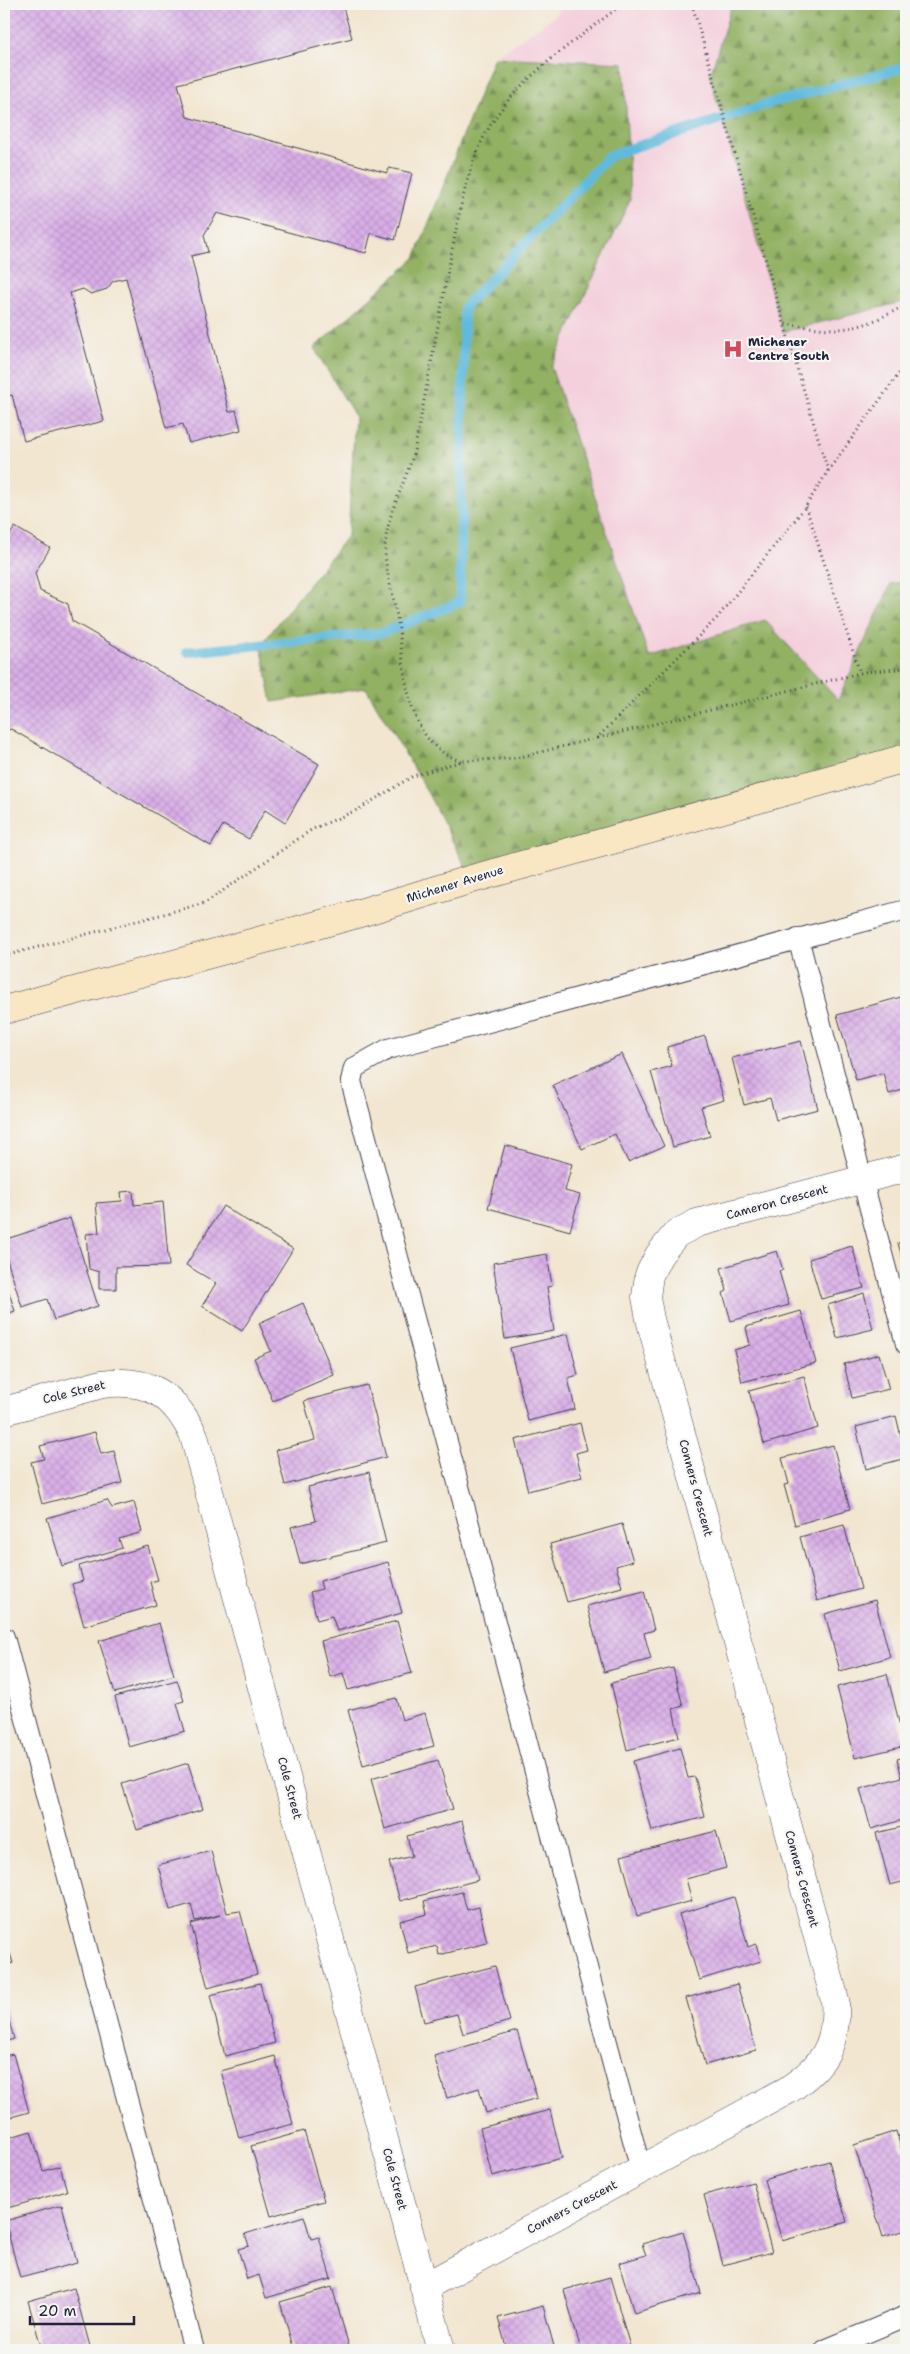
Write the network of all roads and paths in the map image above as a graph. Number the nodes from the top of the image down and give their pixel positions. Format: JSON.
{"nodes":[{"id":1,"x":622,"y":4,"type":"edge"},
{"id":2,"x":692,"y":4,"type":"edge"},
{"id":3,"x":906,"y":305,"type":"edge"},
{"id":4,"x":784,"y":324,"type":"junction"},
{"id":5,"x":906,"y":364,"type":"edge"},
{"id":6,"x":828,"y":471,"type":"junction"},
{"id":7,"x":806,"y":506,"type":"junction"},
{"id":8,"x":906,"y":668,"type":"edge"},
{"id":9,"x":860,"y":673,"type":"junction"},
{"id":10,"x":596,"y":738,"type":"junction"},
{"id":11,"x":906,"y":758,"type":"edge"},
{"id":12,"x":462,"y":761,"type":"junction"},
{"id":13,"x":906,"y":910,"type":"edge"},
{"id":14,"x":798,"y":938,"type":"junction"},
{"id":15,"x":4,"y":956,"type":"edge"},
{"id":16,"x":4,"y":1010,"type":"edge"},
{"id":17,"x":906,"y":1168,"type":"edge"},
{"id":18,"x":861,"y":1180,"type":"junction"},
{"id":19,"x":659,"y":1255,"type":"joint"},
{"id":20,"x":906,"y":1344,"type":"edge"},
{"id":21,"x":4,"y":1411,"type":"edge"},
{"id":22,"x":4,"y":1637,"type":"edge"},
{"id":23,"x":640,"y":2170,"type":"junction"},
{"id":24,"x":424,"y":2287,"type":"junction"},
{"id":25,"x":906,"y":2316,"type":"edge"},
{"id":26,"x":194,"y":2350,"type":"edge"},
{"id":27,"x":441,"y":2350,"type":"edge"},
{"id":28,"x":824,"y":2350,"type":"edge"}],
"edges":[{"from":1,"to":12,"type":"path"},
{"from":2,"to":4,"type":"path"},
{"from":3,"to":4,"type":"path"},
{"from":4,"to":6,"type":"path"},
{"from":5,"to":6,"type":"path"},
{"from":6,"to":7,"type":"path"},
{"from":7,"to":9,"type":"path"},
{"from":7,"to":10,"type":"path"},
{"from":8,"to":9,"type":"path"},
{"from":9,"to":10,"type":"path"},
{"from":10,"to":12,"type":"path"},
{"from":11,"to":16,"type":"street","name":"Michener Avenue"},
{"from":12,"to":15,"type":"path"},
{"from":13,"to":14,"type":"lane"},
{"from":14,"to":18,"type":"lane"},
{"from":14,"to":23,"type":"lane"},
{"from":17,"to":18,"type":"street","name":"Cameron Crescent"},
{"from":18,"to":19,"type":"street","name":"Cameron Crescent"},
{"from":18,"to":20,"type":"lane"},
{"from":19,"to":23,"type":"street","name":"Conners Crescent"},
{"from":21,"to":24,"type":"street","name":"Cole Street"},
{"from":22,"to":26,"type":"lane"},
{"from":23,"to":24,"type":"street","name":"Conners Crescent"},
{"from":24,"to":27,"type":"street","name":"Cole Street"},
{"from":25,"to":28,"type":"lane"}]}
